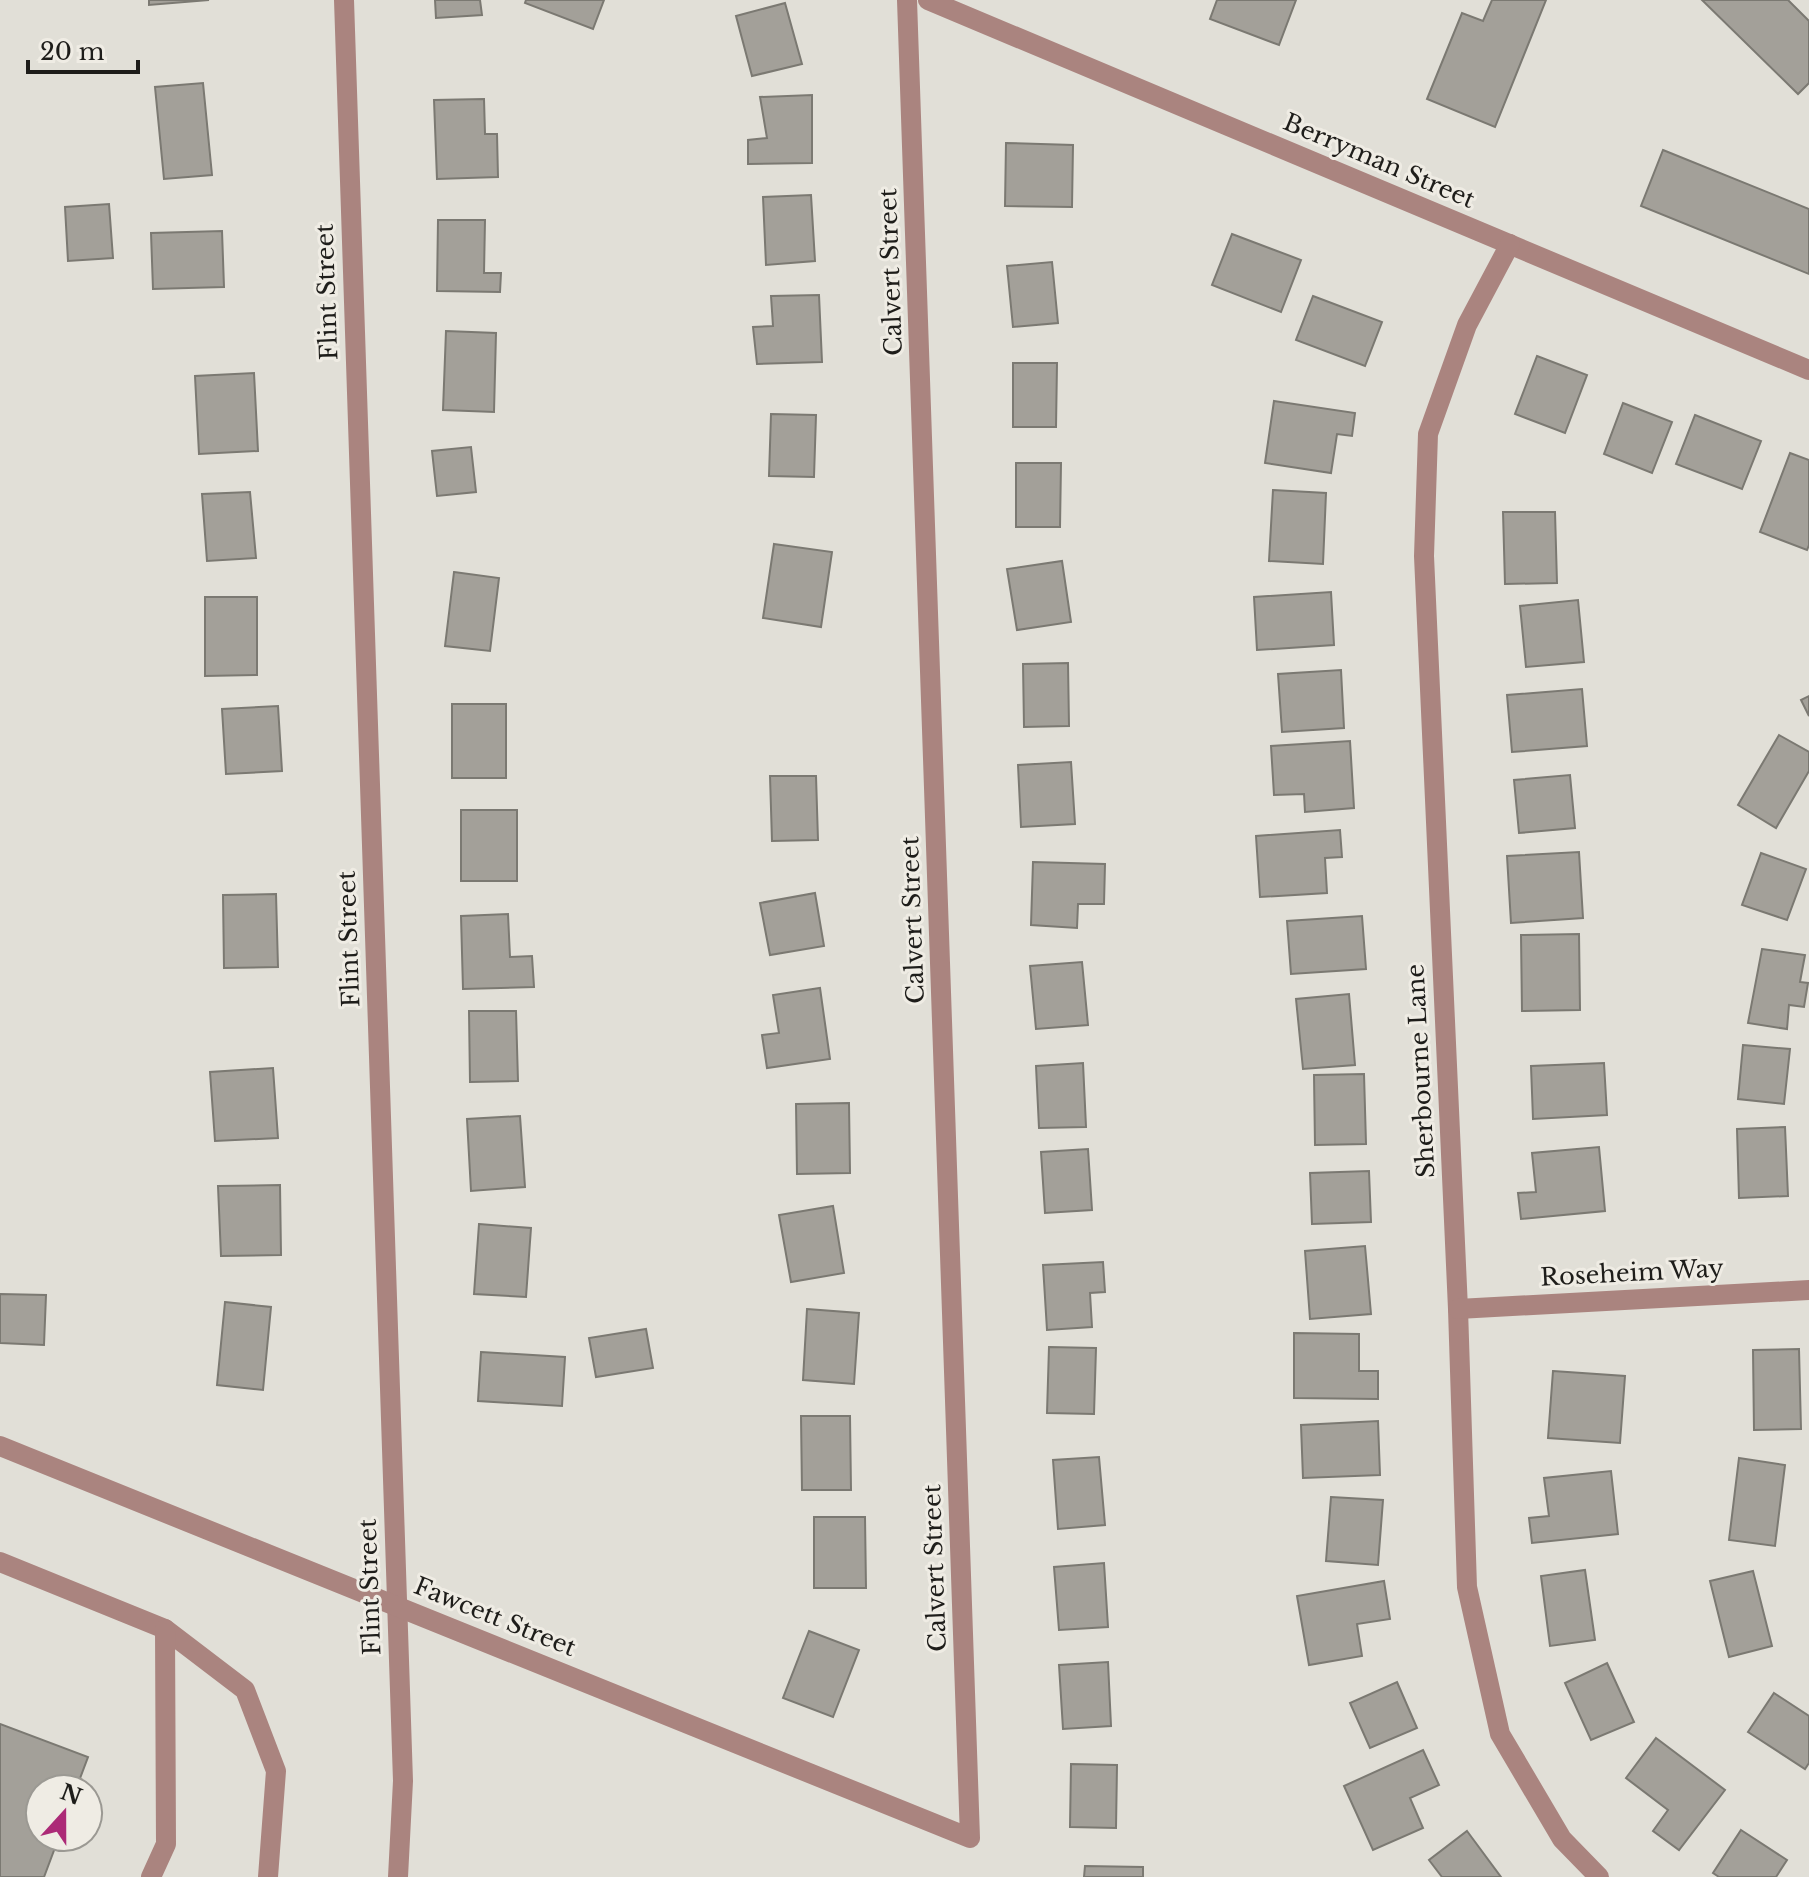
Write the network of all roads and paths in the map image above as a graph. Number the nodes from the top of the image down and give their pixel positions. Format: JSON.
{"nodes":[{"id":1,"x":344,"y":0,"type":"edge"},
{"id":2,"x":907,"y":0,"type":"edge"},
{"id":3,"x":928,"y":0,"type":"edge"},
{"id":4,"x":1510,"y":244,"type":"junction"},
{"id":5,"x":1809,"y":370,"type":"edge"},
{"id":6,"x":1809,"y":1290,"type":"edge"},
{"id":7,"x":1458,"y":1309,"type":"junction"},
{"id":8,"x":0,"y":1446,"type":"edge"},
{"id":9,"x":0,"y":1562,"type":"edge"},
{"id":10,"x":396,"y":1605,"type":"junction"},
{"id":11,"x":165,"y":1629,"type":"junction"},
{"id":12,"x":970,"y":1838,"type":"joint"},
{"id":13,"x":151,"y":1877,"type":"edge"},
{"id":14,"x":268,"y":1877,"type":"edge"},
{"id":15,"x":398,"y":1877,"type":"edge"},
{"id":16,"x":1599,"y":1877,"type":"edge"}],
"edges":[{"from":1,"to":10,"type":"street","name":"Flint Street"},
{"from":2,"to":12,"type":"street","name":"Calvert Street"},
{"from":3,"to":4,"type":"street","name":"Berryman Street"},
{"from":4,"to":5,"type":"street","name":"Berryman Street"},
{"from":4,"to":7,"type":"street","name":"Sherbourne Lane"},
{"from":6,"to":7,"type":"street","name":"Roseheim Way"},
{"from":7,"to":16,"type":"street","name":"Sherbourne Lane"},
{"from":8,"to":10,"type":"street","name":"Fawcett Street"},
{"from":9,"to":11,"type":"street"},
{"from":10,"to":12,"type":"street","name":"Fawcett Street"},
{"from":10,"to":15,"type":"street","name":"Flint Street"},
{"from":11,"to":13,"type":"street"},
{"from":11,"to":14,"type":"street"}]}
